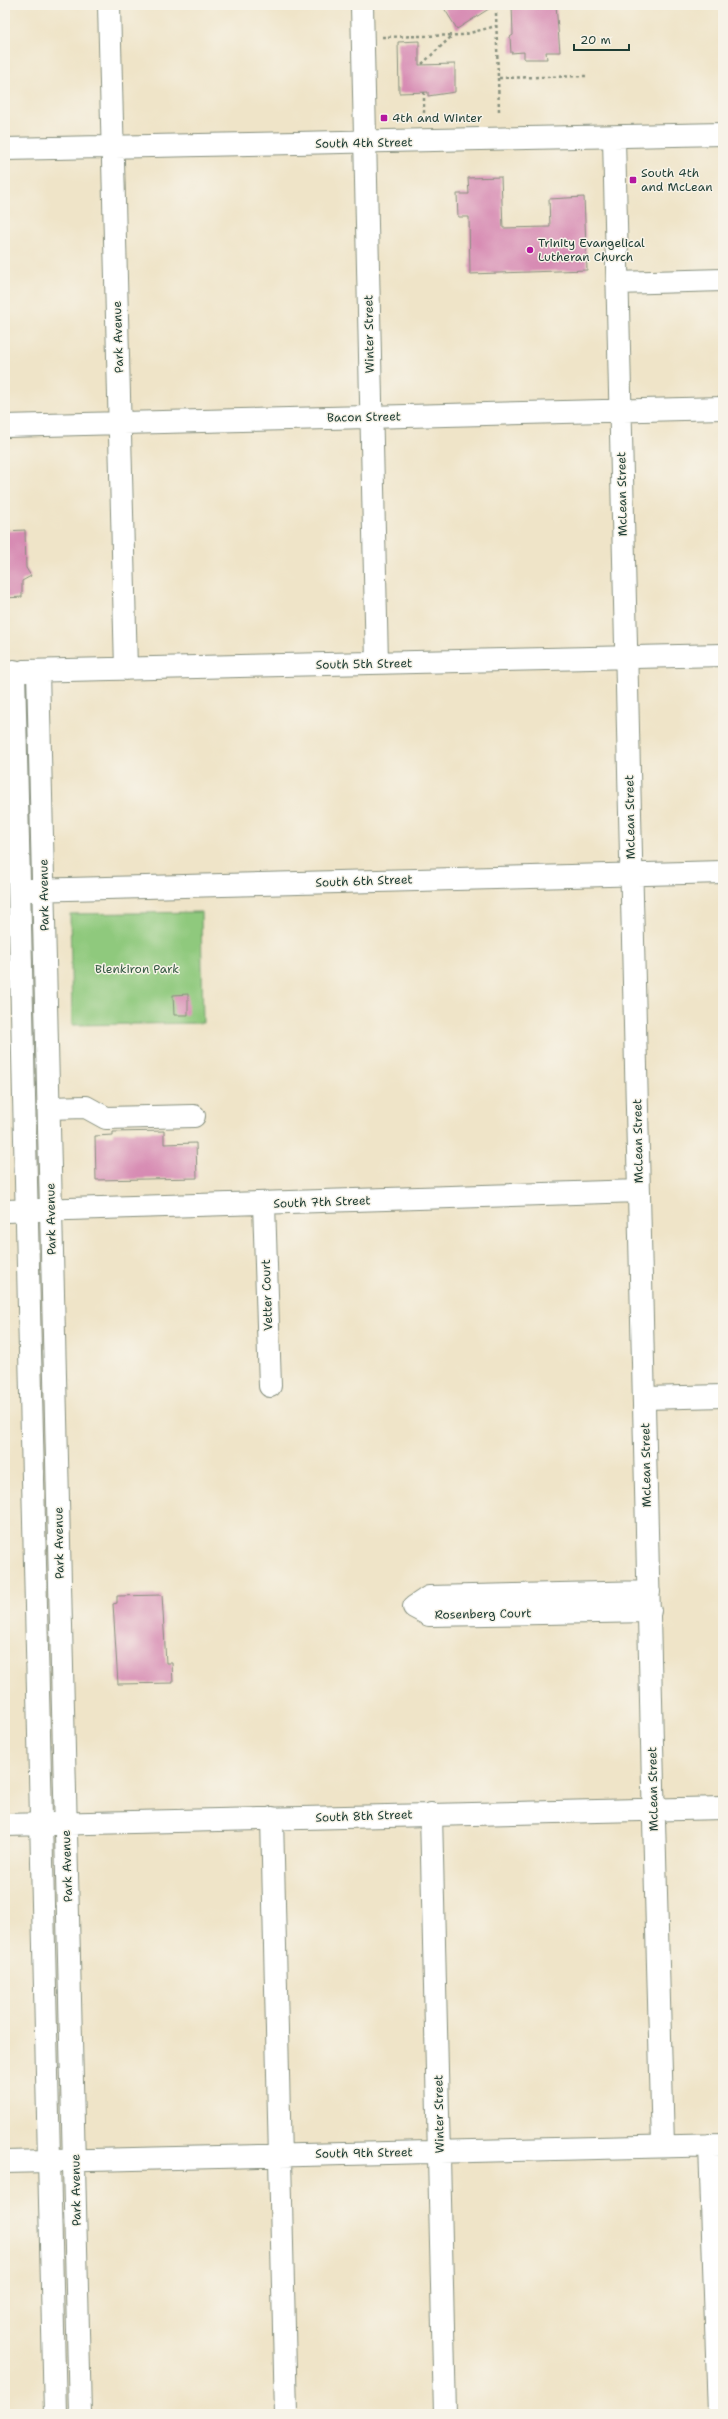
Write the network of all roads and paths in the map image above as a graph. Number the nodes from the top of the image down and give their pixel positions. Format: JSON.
{"nodes":[{"id":1,"x":109,"y":5,"type":"edge"},
{"id":2,"x":120,"y":5,"type":"edge"},
{"id":3,"x":362,"y":5,"type":"edge"},
{"id":4,"x":496,"y":13,"type":"dead end"},
{"id":5,"x":496,"y":26,"type":"junction"},
{"id":6,"x":452,"y":36,"type":"junction"},
{"id":7,"x":375,"y":38,"type":"dead end"},
{"id":8,"x":422,"y":64,"type":"dead end"},
{"id":9,"x":587,"y":76,"type":"dead end"},
{"id":10,"x":498,"y":78,"type":"junction"},
{"id":11,"x":424,"y":92,"type":"dead end"},
{"id":12,"x":499,"y":111,"type":"dead end"},
{"id":13,"x":424,"y":113,"type":"dead end"},
{"id":14,"x":723,"y":134,"type":"edge"},
{"id":15,"x":614,"y":138,"type":"junction"},
{"id":16,"x":365,"y":143,"type":"junction"},
{"id":17,"x":113,"y":146,"type":"junction"},
{"id":18,"x":5,"y":150,"type":"edge"},
{"id":19,"x":723,"y":280,"type":"edge"},
{"id":20,"x":618,"y":283,"type":"junction"},
{"id":21,"x":723,"y":408,"type":"edge"},
{"id":22,"x":620,"y":411,"type":"junction"},
{"id":23,"x":370,"y":417,"type":"junction"},
{"id":24,"x":121,"y":423,"type":"junction"},
{"id":25,"x":5,"y":426,"type":"edge"},
{"id":26,"x":723,"y":655,"type":"edge"},
{"id":27,"x":626,"y":657,"type":"junction"},
{"id":28,"x":377,"y":663,"type":"junction"},
{"id":29,"x":126,"y":669,"type":"junction"},
{"id":30,"x":38,"y":671,"type":"junction"},
{"id":31,"x":10,"y":672,"type":"edge"},
{"id":32,"x":723,"y":872,"type":"edge"},
{"id":33,"x":631,"y":874,"type":"junction"},
{"id":34,"x":44,"y":889,"type":"junction"},
{"id":35,"x":12,"y":890,"type":"edge"},
{"id":36,"x":14,"y":1066,"type":"edge"},
{"id":37,"x":48,"y":1108,"type":"junction"},
{"id":38,"x":194,"y":1116,"type":"dead end"},
{"id":39,"x":639,"y":1191,"type":"junction"},
{"id":40,"x":264,"y":1204,"type":"junction"},
{"id":41,"x":50,"y":1209,"type":"junction"},
{"id":42,"x":15,"y":1210,"type":"edge"},
{"id":43,"x":270,"y":1386,"type":"dead end"},
{"id":44,"x":723,"y":1396,"type":"edge"},
{"id":45,"x":645,"y":1398,"type":"junction"},
{"id":46,"x":649,"y":1602,"type":"junction"},
{"id":47,"x":723,"y":1808,"type":"edge"},
{"id":48,"x":654,"y":1810,"type":"junction"},
{"id":49,"x":431,"y":1814,"type":"junction"},
{"id":50,"x":272,"y":1818,"type":"junction"},
{"id":51,"x":66,"y":1824,"type":"junction"},
{"id":52,"x":40,"y":1825,"type":"junction"},
{"id":53,"x":5,"y":1826,"type":"edge"},
{"id":54,"x":663,"y":2145,"type":"junction"},
{"id":55,"x":717,"y":2145,"type":"edge"},
{"id":56,"x":440,"y":2152,"type":"junction"},
{"id":57,"x":279,"y":2155,"type":"junction"},
{"id":58,"x":75,"y":2160,"type":"junction"},
{"id":59,"x":50,"y":2161,"type":"junction"},
{"id":60,"x":5,"y":2162,"type":"edge"},
{"id":61,"x":55,"y":2414,"type":"edge"},
{"id":62,"x":80,"y":2414,"type":"edge"},
{"id":63,"x":286,"y":2414,"type":"edge"},
{"id":64,"x":445,"y":2414,"type":"edge"},
{"id":65,"x":719,"y":2414,"type":"edge"}],
"edges":[{"from":1,"to":2,"type":"street"},
{"from":1,"to":17,"type":"street","name":"Park Avenue"},
{"from":3,"to":16,"type":"street","name":"Winter Street"},
{"from":4,"to":5,"type":"path"},
{"from":5,"to":6,"type":"path"},
{"from":5,"to":10,"type":"path"},
{"from":6,"to":7,"type":"path"},
{"from":6,"to":8,"type":"path"},
{"from":9,"to":10,"type":"path"},
{"from":10,"to":12,"type":"path"},
{"from":11,"to":13,"type":"path"},
{"from":14,"to":15,"type":"street","name":"South 4th Street"},
{"from":15,"to":16,"type":"street","name":"South 4th Street"},
{"from":15,"to":20,"type":"street","name":"McLean Street"},
{"from":16,"to":17,"type":"street","name":"South 4th Street"},
{"from":16,"to":23,"type":"street","name":"Winter Street"},
{"from":17,"to":18,"type":"street","name":"South 4th Street"},
{"from":17,"to":24,"type":"street","name":"Park Avenue"},
{"from":19,"to":20,"type":"street"},
{"from":20,"to":22,"type":"street","name":"McLean Street"},
{"from":21,"to":22,"type":"street","name":"Bacon Street"},
{"from":22,"to":23,"type":"street","name":"Bacon Street"},
{"from":22,"to":27,"type":"street","name":"McLean Street"},
{"from":23,"to":24,"type":"street","name":"Bacon Street"},
{"from":23,"to":28,"type":"street","name":"Winter Street"},
{"from":24,"to":25,"type":"street","name":"Bacon Street"},
{"from":24,"to":29,"type":"street","name":"Park Avenue"},
{"from":26,"to":27,"type":"street","name":"South 5th Street"},
{"from":27,"to":28,"type":"street","name":"South 5th Street"},
{"from":27,"to":33,"type":"street","name":"McLean Street"},
{"from":28,"to":29,"type":"street","name":"South 5th Street"},
{"from":29,"to":30,"type":"street","name":"South 5th Street"},
{"from":30,"to":31,"type":"street","name":"South 5th Street"},
{"from":30,"to":34,"type":"street","name":"Park Avenue"},
{"from":31,"to":35,"type":"street","name":"Park Avenue"},
{"from":32,"to":33,"type":"street","name":"South 6th Street"},
{"from":33,"to":34,"type":"street","name":"South 6th Street"},
{"from":33,"to":39,"type":"street","name":"McLean Street"},
{"from":34,"to":35,"type":"street","name":"South 6th Street"},
{"from":34,"to":37,"type":"street","name":"Park Avenue"},
{"from":35,"to":36,"type":"street","name":"Park Avenue"},
{"from":36,"to":42,"type":"street","name":"Park Avenue"},
{"from":37,"to":38,"type":"street"},
{"from":37,"to":41,"type":"street","name":"Park Avenue"},
{"from":39,"to":40,"type":"street","name":"South 7th Street"},
{"from":39,"to":45,"type":"street","name":"McLean Street"},
{"from":40,"to":41,"type":"street","name":"South 7th Street"},
{"from":40,"to":43,"type":"street","name":"Vetter Court"},
{"from":41,"to":42,"type":"street","name":"South 7th Street"},
{"from":41,"to":51,"type":"street","name":"Park Avenue"},
{"from":42,"to":52,"type":"street","name":"Park Avenue"},
{"from":44,"to":45,"type":"street"},
{"from":45,"to":46,"type":"street","name":"McLean Street"},
{"from":46,"to":46,"type":"street","name":"Rosenberg Court"},
{"from":46,"to":48,"type":"street","name":"McLean Street"},
{"from":47,"to":48,"type":"street","name":"South 8th Street"},
{"from":48,"to":49,"type":"street","name":"South 8th Street"},
{"from":48,"to":54,"type":"street","name":"McLean Street"},
{"from":49,"to":50,"type":"street","name":"South 8th Street"},
{"from":49,"to":56,"type":"street","name":"Winter Street"},
{"from":50,"to":51,"type":"street","name":"South 8th Street"},
{"from":50,"to":57,"type":"street"},
{"from":51,"to":52,"type":"street","name":"South 8th Street"},
{"from":51,"to":58,"type":"street","name":"Park Avenue"},
{"from":52,"to":53,"type":"street","name":"South 8th Street"},
{"from":52,"to":59,"type":"street","name":"Park Avenue"},
{"from":54,"to":55,"type":"street","name":"South 9th Street"},
{"from":54,"to":56,"type":"street","name":"South 9th Street"},
{"from":55,"to":65,"type":"street"},
{"from":56,"to":57,"type":"street","name":"South 9th Street"},
{"from":56,"to":64,"type":"street","name":"Winter Street"},
{"from":57,"to":58,"type":"street","name":"South 9th Street"},
{"from":57,"to":63,"type":"street"},
{"from":58,"to":59,"type":"street","name":"South 9th Street"},
{"from":58,"to":62,"type":"street","name":"Park Avenue"},
{"from":59,"to":60,"type":"street","name":"South 9th Street"},
{"from":59,"to":61,"type":"street","name":"Park Avenue"}]}
